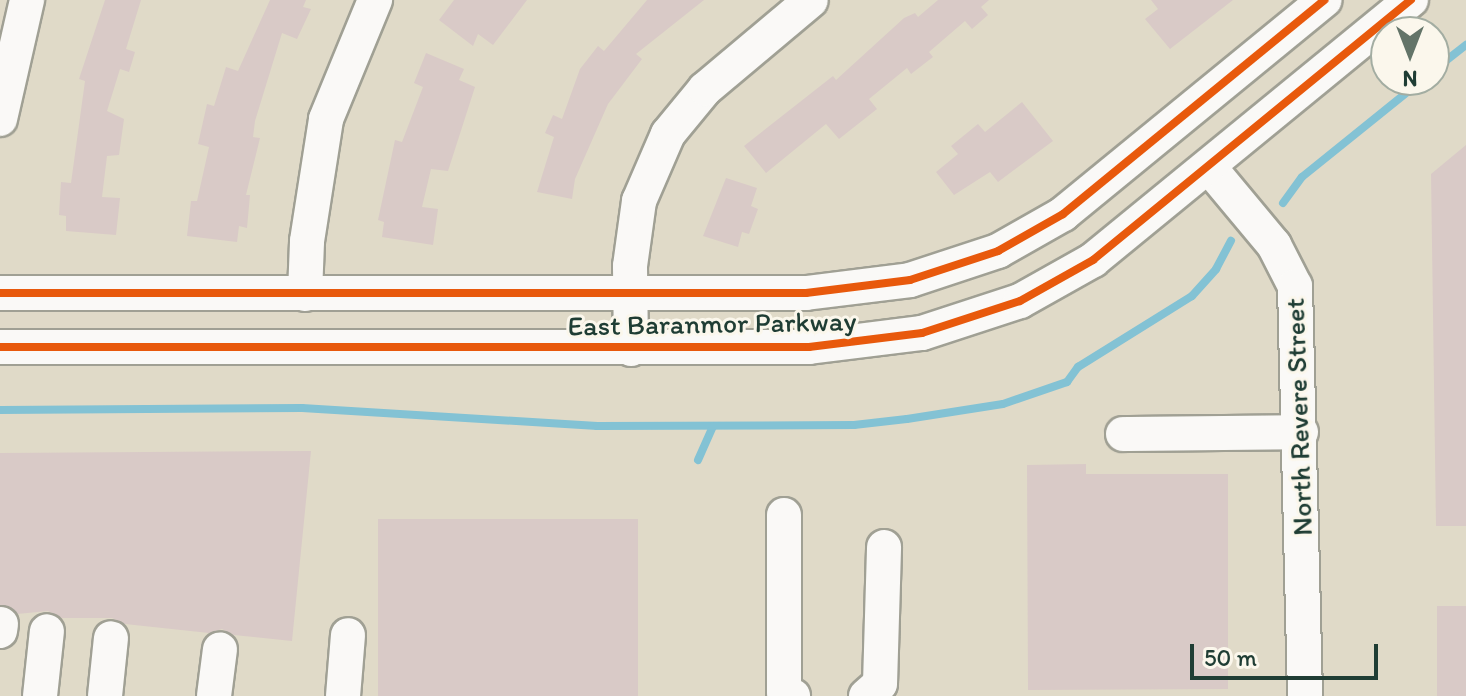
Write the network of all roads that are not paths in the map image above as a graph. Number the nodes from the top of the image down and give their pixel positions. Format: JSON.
{"nodes":[{"id":1,"x":27,"y":0,"type":"edge"},
{"id":2,"x":375,"y":0,"type":"edge"},
{"id":3,"x":811,"y":0,"type":"edge"},
{"id":4,"x":1324,"y":0,"type":"edge"},
{"id":5,"x":1411,"y":0,"type":"edge"},
{"id":6,"x":0,"y":119,"type":"edge"},
{"id":7,"x":1209,"y":167,"type":"junction"},
{"id":8,"x":0,"y":293,"type":"edge"},
{"id":9,"x":305,"y":294,"type":"junction"},
{"id":10,"x":630,"y":294,"type":"junction"},
{"id":11,"x":0,"y":347,"type":"edge"},
{"id":12,"x":631,"y":349,"type":"junction"},
{"id":13,"x":1301,"y":432,"type":"junction"},
{"id":14,"x":1123,"y":434,"type":"dead end"},
{"id":15,"x":784,"y":515,"type":"dead end"},
{"id":16,"x":884,"y":547,"type":"dead end"},
{"id":17,"x":1,"y":624,"type":"edge"},
{"id":18,"x":0,"y":631,"type":"edge"},
{"id":19,"x":47,"y":631,"type":"dead end"},
{"id":20,"x":348,"y":635,"type":"dead end"},
{"id":21,"x":111,"y":638,"type":"dead end"},
{"id":22,"x":220,"y":649,"type":"dead end"},
{"id":23,"x":783,"y":695,"type":"edge"},
{"id":24,"x":40,"y":696,"type":"edge"},
{"id":25,"x":105,"y":696,"type":"edge"},
{"id":26,"x":214,"y":696,"type":"edge"},
{"id":27,"x":343,"y":696,"type":"edge"},
{"id":28,"x":866,"y":696,"type":"edge"},
{"id":29,"x":1305,"y":696,"type":"edge"}],
"edges":[{"from":1,"to":6,"type":"street"},
{"from":2,"to":9,"type":"street"},
{"from":3,"to":10,"type":"street"},
{"from":4,"to":10,"type":"street","name":"East Baranmor Parkway"},
{"from":5,"to":7,"type":"street","name":"East Baranmor Parkway"},
{"from":7,"to":12,"type":"street","name":"East Baranmor Parkway"},
{"from":7,"to":13,"type":"street","name":"North Revere Street"},
{"from":8,"to":9,"type":"street","name":"East Baranmor Parkway"},
{"from":9,"to":10,"type":"street","name":"East Baranmor Parkway"},
{"from":10,"to":12,"type":"street"},
{"from":11,"to":12,"type":"street","name":"East Baranmor Parkway"},
{"from":13,"to":14,"type":"street"},
{"from":13,"to":29,"type":"street","name":"North Revere Street"},
{"from":15,"to":23,"type":"street"},
{"from":16,"to":28,"type":"street"},
{"from":17,"to":18,"type":"street"},
{"from":19,"to":24,"type":"street"},
{"from":20,"to":27,"type":"street"},
{"from":21,"to":25,"type":"street"},
{"from":22,"to":26,"type":"street"}]}
